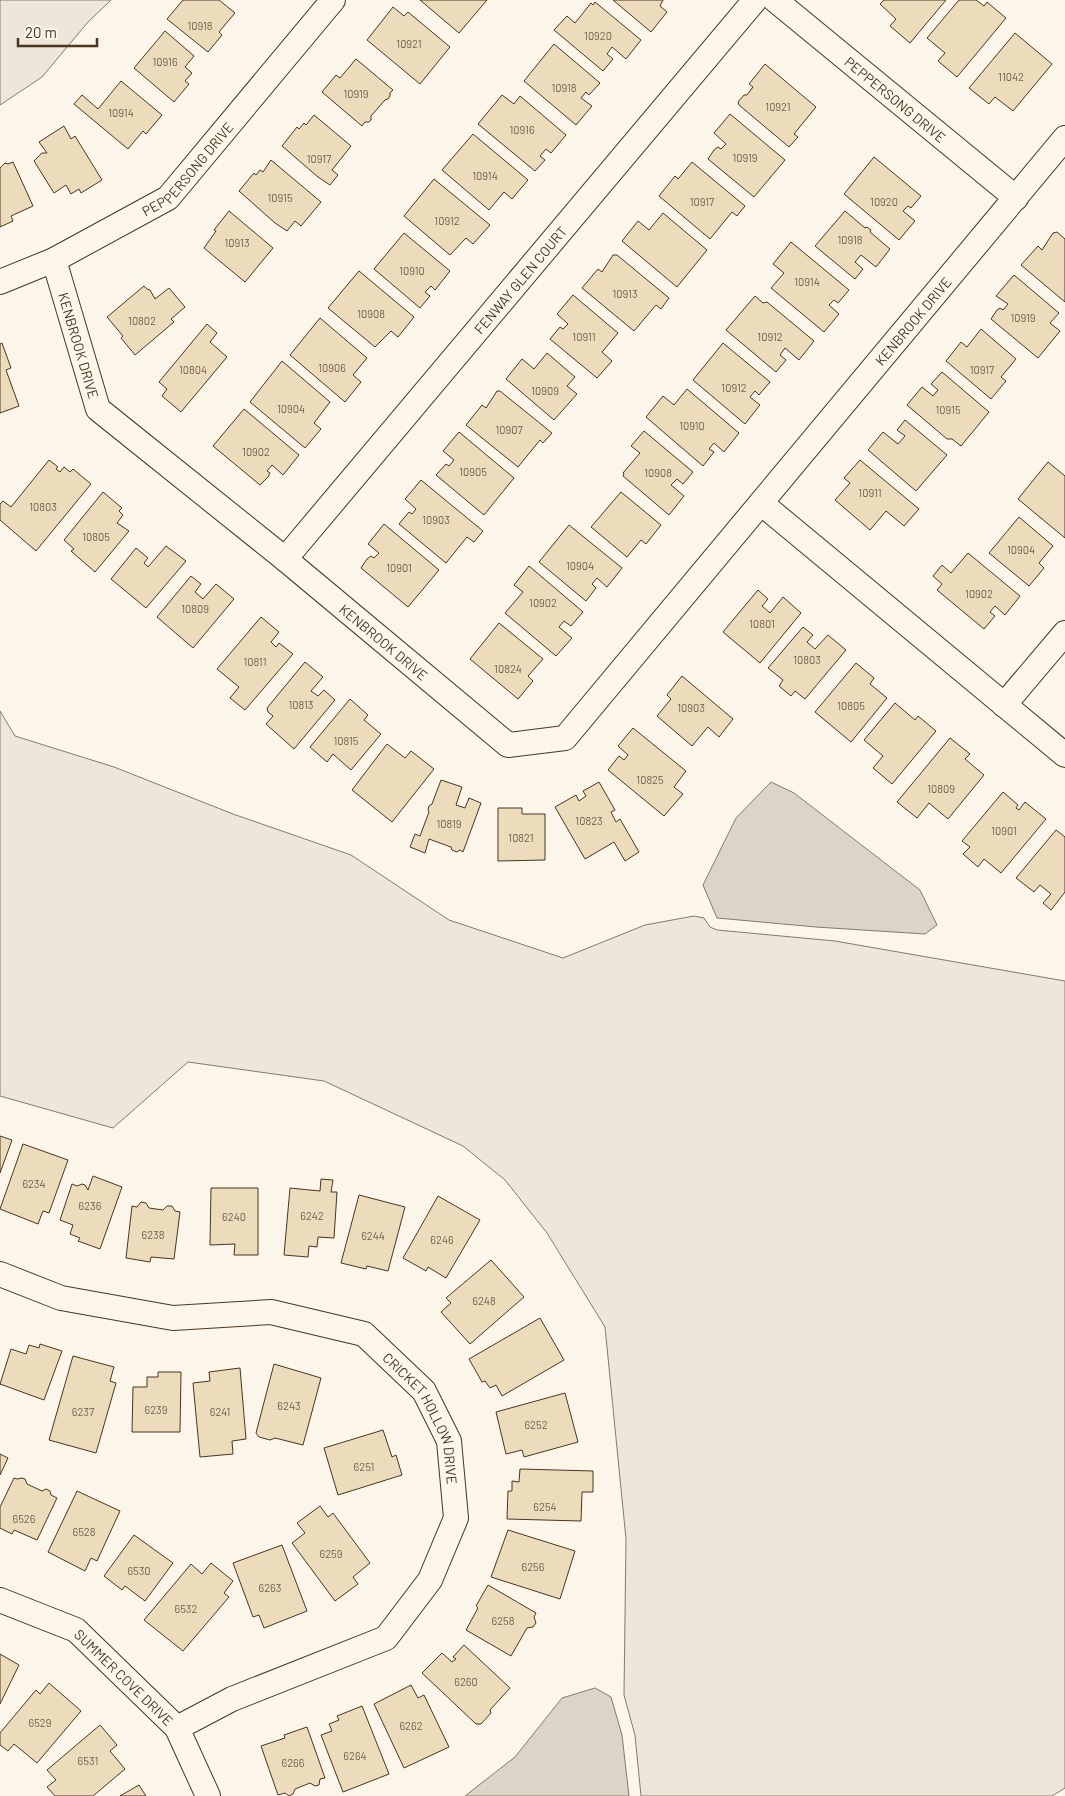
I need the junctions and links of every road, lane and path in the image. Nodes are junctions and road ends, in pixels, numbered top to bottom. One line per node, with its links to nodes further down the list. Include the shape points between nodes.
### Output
1 (333, 0): 6 (street, PEPPERSONG DRIVE, via 168,198)
2 (755, 0): 9 (street, FENWAY GLEN COURT)
3 (775, 0): 5 (street, PEPPERSONG DRIVE)
4 (1065, 138): 5 (street, KENBROOK DRIVE)
5 (1016, 198): 8 (street, KENBROOK DRIVE)
6 (54, 260): 7 (street, PEPPERSONG DRIVE); 9 (street, KENBROOK DRIVE, via 98,409)
7 (0, 282)
8 (761, 503): 9 (street, KENBROOK DRIVE, via 565,738 508,745); 11 (street)
9 (285, 559)
10 (1065, 632): 11 (street)
11 (1004, 706): 12 (street)
12 (1065, 755)
13 (0, 1274): 15 (street, CRICKET HOLLOW DRIVE, via 61,1298 174,1318 271,1312 364,1334 424,1391 449,1441 456,1518 430,1580 386,1638 232,1699)
14 (0, 1600): 15 (street, SUMMER COVE DRIVE, via 76,1630)
15 (177, 1728): 16 (street, SUMMER COVE DRIVE)
16 (208, 1796)

